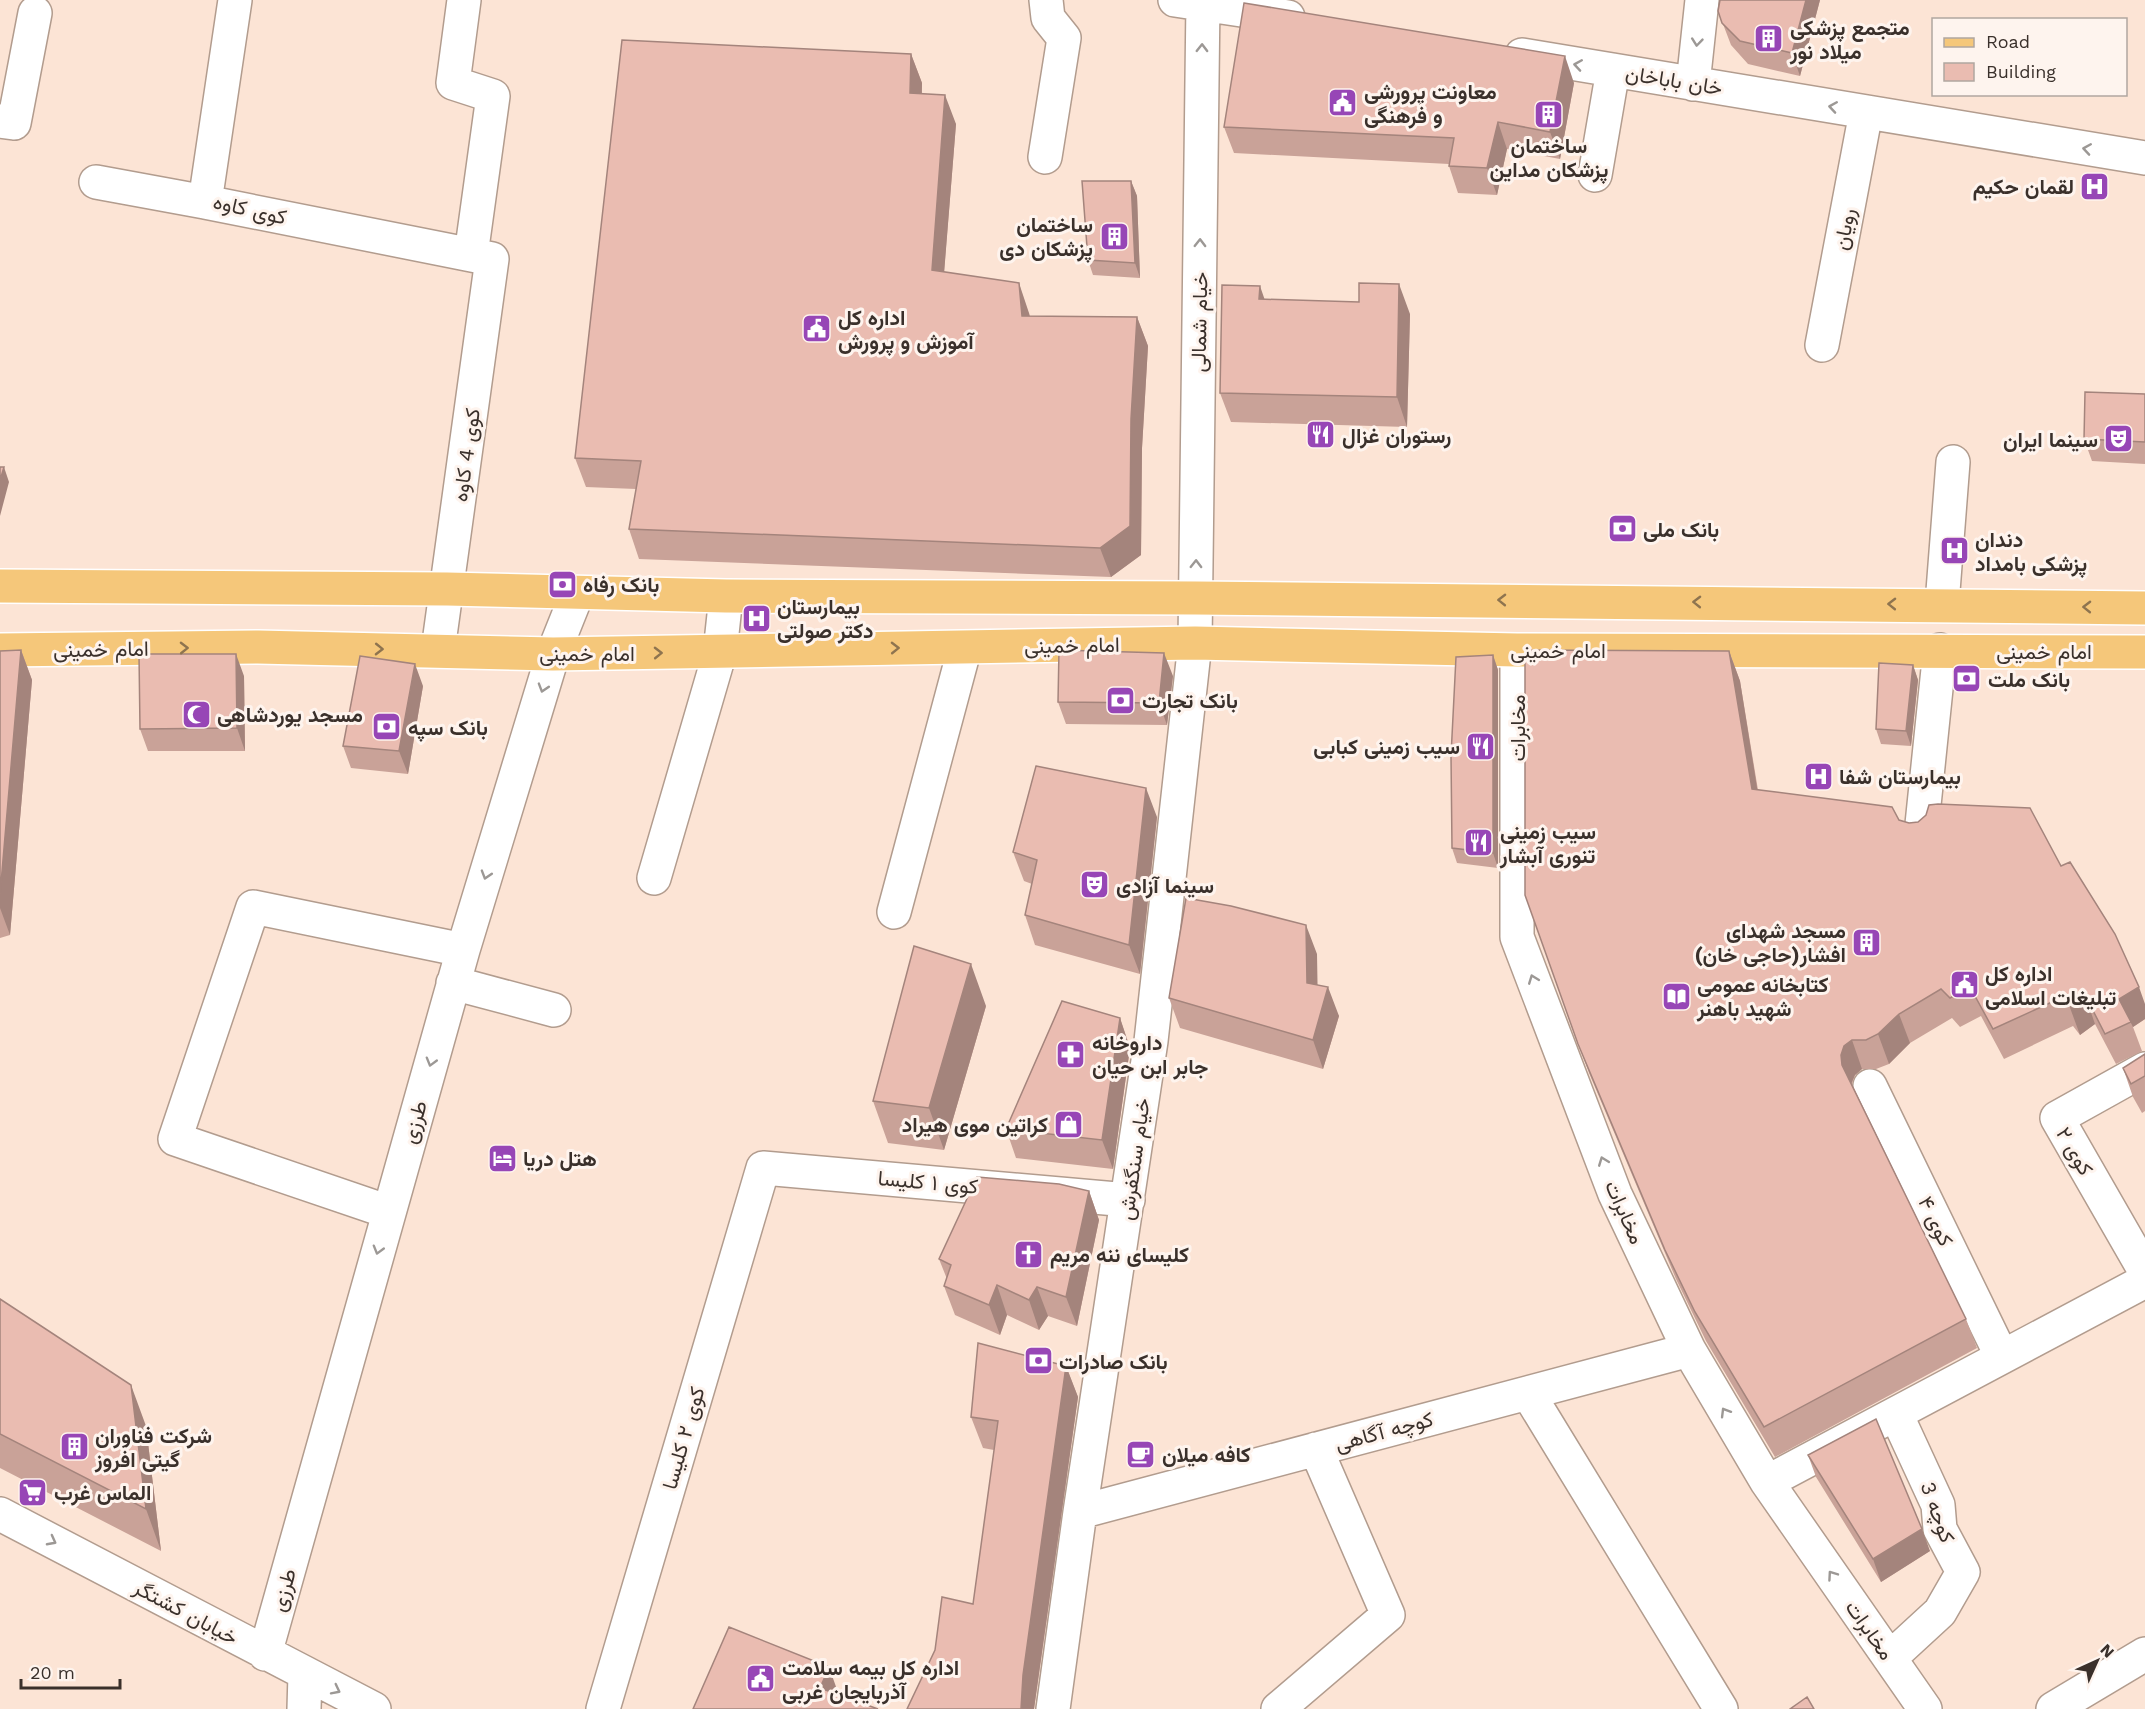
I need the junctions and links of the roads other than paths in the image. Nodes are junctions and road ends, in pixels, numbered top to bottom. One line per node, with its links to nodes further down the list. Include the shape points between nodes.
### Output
1 (235, 0): 17 (street, کوی کاوه)
2 (464, 0): 18 (street, کوی 4 کاوه, via 453,83 493,96)
3 (1046, 0): 13 (street, via 1048,18 1064,38)
4 (1702, 0): 10 (street, one-way to 10)
5 (1194, 1): 7 (street); 25 (street, خیام شمالی, one-way to 5)
6 (35, 13): 12 (street, via 14,123)
7 (1320, 22)
8 (1496, 51): 9 (street, خان باباخان, one-way to 8)
9 (1613, 70): 10 (street, خان باباخان); 15 (street)
10 (1693, 84): 11 (street, خان باباخان, one-way to 10)
11 (1866, 112): 14 (street, خان باباخان, one-way to 11); 19 (street, رویان)
12 (0, 121)
13 (1046, 157)
14 (2145, 158)
15 (1595, 175)
16 (96, 182): 17 (street)
17 (205, 202): 18 (street, کوی کاوه)
18 (482, 257): 22 (street, کوی 4 کاوه)
19 (1822, 345)
20 (1953, 462): 26 (street)
21 (0, 586): 22 (main road)
22 (447, 589): 23 (main road); 31 (street, کوی 4 کاوه)
23 (577, 594): 24 (main road); 36 (street, طرزی)
24 (726, 596): 25 (main road); 34 (street)
25 (1196, 598): 26 (main road, one-way to 25); 28 (street, خیام شمالی)
26 (1942, 604): 27 (main road, one-way to 26)
27 (2145, 608)
28 (1196, 644): 29 (main road, امام خمینی); 32 (main road, امام خمینی); 46 (street, خیام سنگفرش, via 1151,1041)
29 (965, 647): 34 (main road, امام خمینی, one-way to 29); 39 (street)
30 (0, 650): 31 (main road, امام خمینی, one-way to 31)
31 (438, 650): 36 (main road, امام خمینی)
32 (1517, 650): 33 (main road, امام خمینی); 50 (street, مخابرات, one-way to 32, via 1615,1194 1517,937)
33 (1940, 650): 35 (main road, امام خمینی); 37 (street)
34 (720, 652): 36 (main road, امام خمینی, one-way to 34); 38 (street)
35 (2145, 652)
36 (553, 654): 40 (street, طرزی, one-way to 40)
37 (1921, 834)
38 (654, 878)
39 (894, 912)
40 (463, 950): 41 (street, طرزی); 47 (street, via 253,907 175,1139)
41 (453, 982): 42 (street); 47 (street, طرزی, one-way to 47)
42 (554, 1010)
43 (2145, 1069): 48 (street, کوی ۲, via 2057,1118)
44 (1870, 1086): 51 (street, کوی ۴)
45 (763, 1168): 46 (street, کوی ۱ کلیسا); 65 (street, کوی ۲ کلیسا)
46 (1128, 1200): 56 (street, خیام سنگفرش)
47 (389, 1212): 58 (street, طرزی, one-way to 58)
48 (2145, 1271)
49 (2145, 1281): 51 (street)
50 (1689, 1350): 52 (street, کوچه آگاهی); 55 (street, مخابرات, one-way to 50)
51 (2002, 1357): 53 (street)
52 (1528, 1393): 54 (street, کوچه آگاهی); 62 (street)
53 (1896, 1414): 55 (street); 60 (street, کوچه 3, via 1938,1505 1940,1529 1963,1572 1940,1612)
54 (1316, 1449): 56 (street, کوچه آگاهی); 67 (street, via 1389,1615)
55 (1767, 1482): 60 (street, مخابرات, one-way to 55)
56 (1080, 1512): 66 (street, خیام سنگفرش)
57 (0, 1514): 58 (street, خیابان کشتگر, one-way to 58)
58 (265, 1654): 61 (street, خیابان کشتگر)
59 (2145, 1654): 69 (street)
60 (1890, 1658): 68 (street, مخابرات)
61 (305, 1674): 63 (street); 64 (street, خیابان کشتگر, one-way to 64)
62 (1713, 1706)
63 (304, 1709)
64 (374, 1709)
65 (603, 1709)
66 (1053, 1709)
67 (1278, 1709)
68 (1925, 1709)
69 (2054, 1709)

